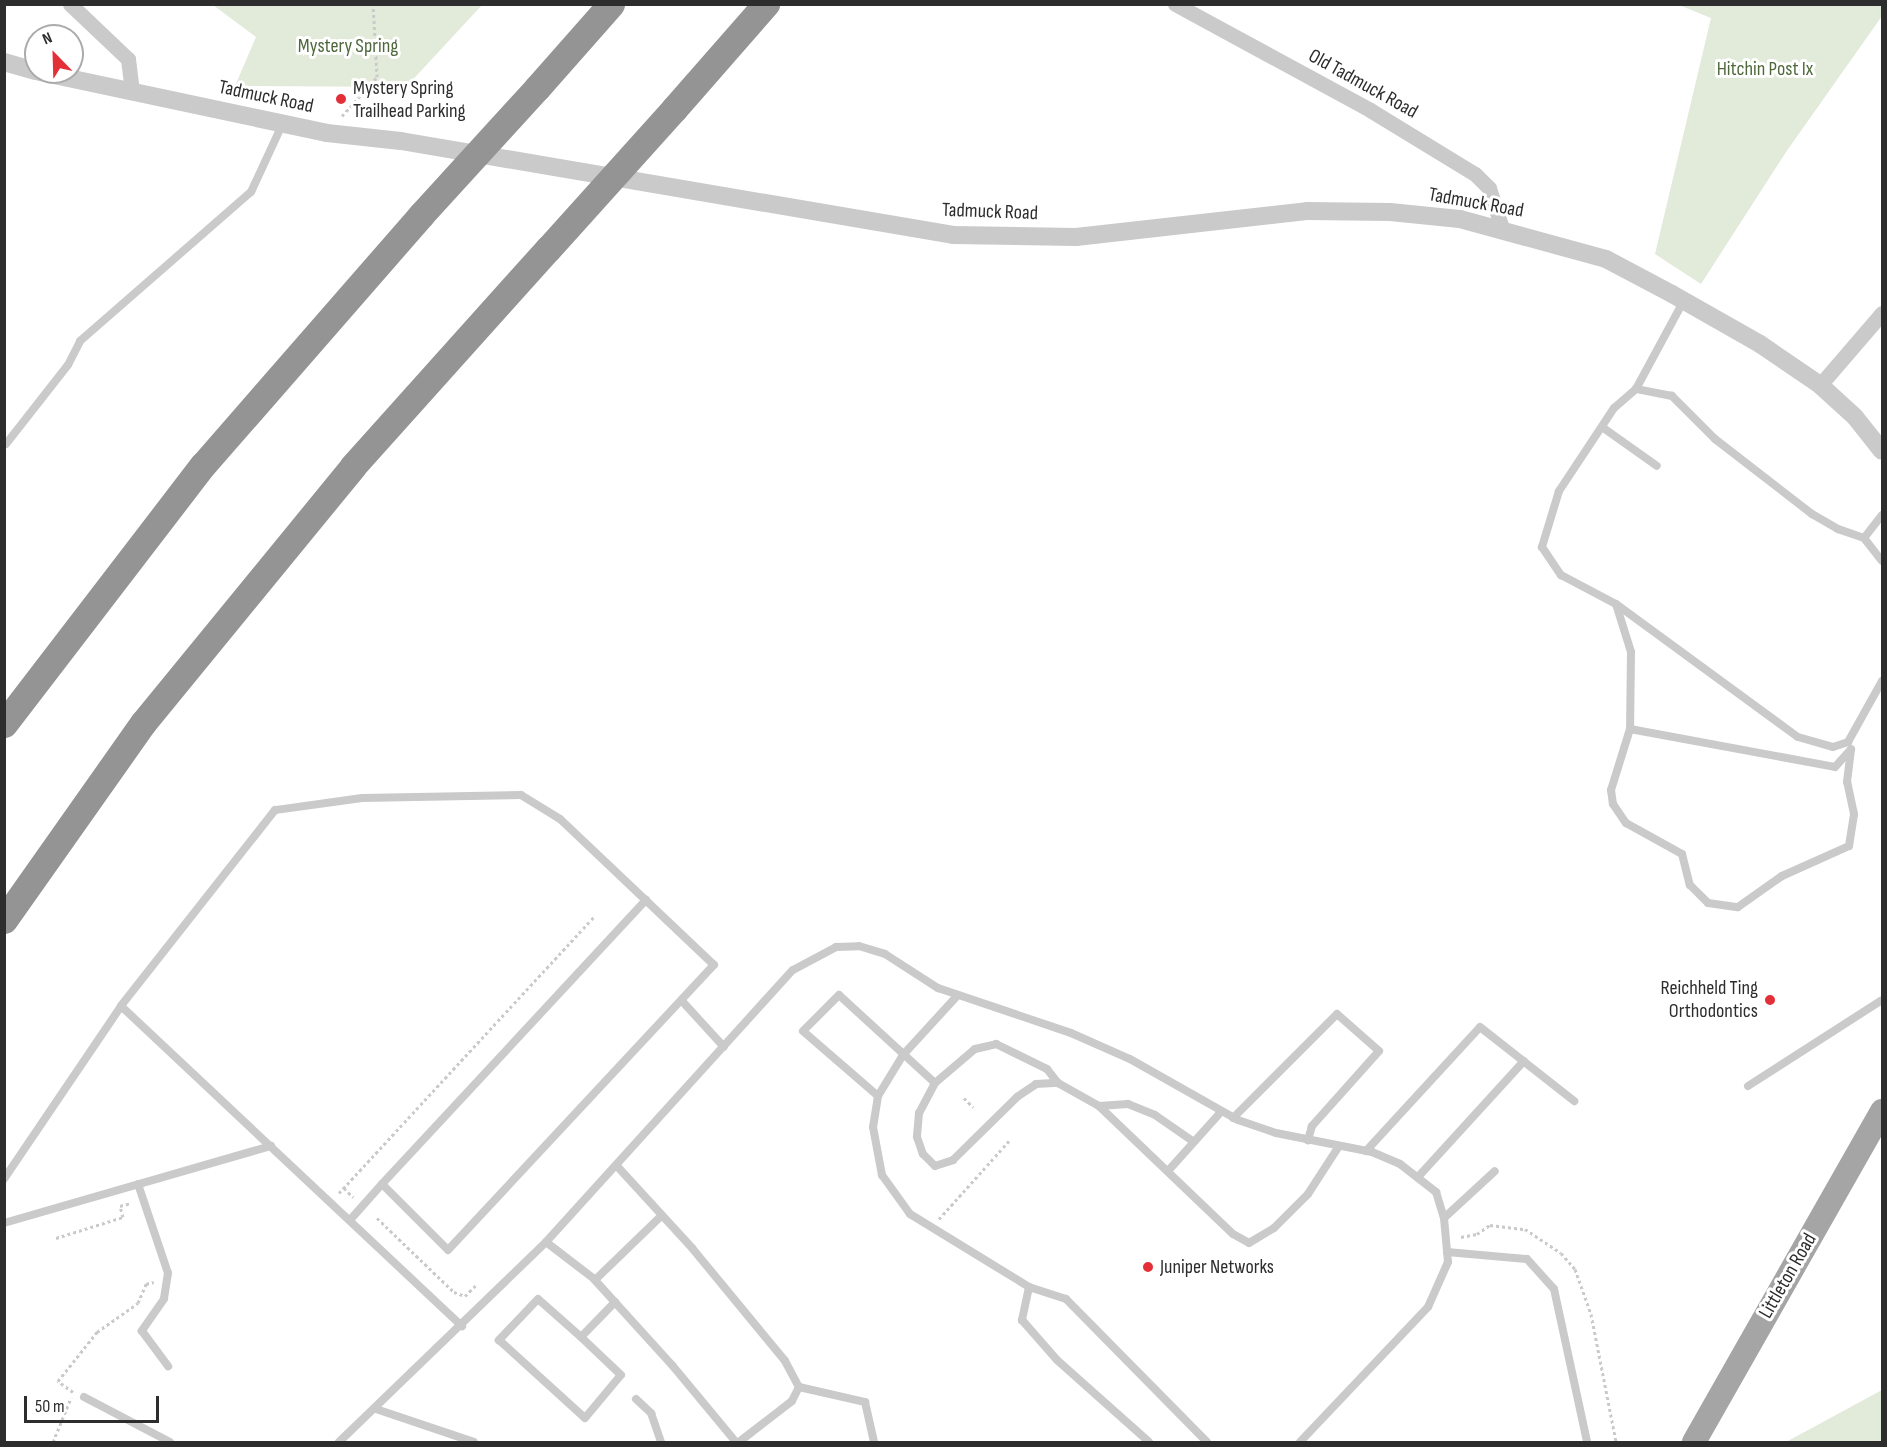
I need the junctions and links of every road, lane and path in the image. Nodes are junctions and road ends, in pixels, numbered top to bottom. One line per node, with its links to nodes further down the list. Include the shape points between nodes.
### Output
1 (70, 4): 9 (street, via 128,59)
2 (374, 4): 11 (path, via 377,77)
3 (611, 4): 26 (highway, bridge, via 203,465)
4 (766, 4): 31 (highway, bridge, via 353,466 143,723)
5 (1175, 4): 12 (street, Old Tadmuck Road, via 1370,110 1475,174 1489,188)
6 (4, 62): 7 (street)
7 (24, 68)
8 (84, 82): 9 (street, Tadmuck Road)
9 (132, 92): 10 (street, Tadmuck Road)
10 (283, 123): 11 (street, Tadmuck Road); 18 (lane, via 251,192 80,340 68,365)
11 (327, 133): 12 (street, Tadmuck Road, via 401,141 953,235 1076,237 1307,211 1390,212)
12 (1502, 228): 13 (street, Tadmuck Road, via 1606,259)
13 (1684, 300): 15 (street, Tadmuck Road); 16 (lane)
14 (1882, 313): 15 (street)
15 (1820, 385): 19 (street, Tadmuck Road, via 1855,417)
16 (1636, 389): 17 (lane, via 1614,408); 22 (lane, via 1672,396 1715,439 1812,513)
17 (1602, 427): 20 (lane); 24 (lane, via 1559,491 1542,547 1561,575)
18 (6, 444)
19 (1882, 451)
20 (1657, 466)
21 (1882, 515): 22 (lane)
22 (1864, 538): 23 (lane)
23 (1882, 561)
24 (1616, 604): 27 (lane, via 1631,652); 28 (lane, via 1798,736 1833,747)
25 (1882, 681): 28 (lane)
26 (4, 724)
27 (1630, 729): 28 (lane, via 1835,767); 28 (lane, via 1611,790 1613,804 1626,823 1682,854 1690,885 1708,903 1738,907 1782,876 1849,846 1854,814 1847,782)
28 (1849, 746)
29 (645, 900): 34 (lane, via 714,965); 35 (lane, via 560,819 521,795 362,798 275,810); 62 (lane)
30 (594, 917): 63 (path)
31 (4, 920)
32 (957, 996): 36 (lane, via 885,954 859,946 836,947 793,970); 37 (lane); 48 (lane, via 1071,1033 1130,1059)
33 (1882, 1000): 41 (lane)
34 (682, 1001): 36 (lane); 62 (lane, via 448,1250)
35 (121, 1006): 53 (lane); 60 (lane)
36 (724, 1047): 56 (lane)
37 (903, 1055): 39 (lane); 42 (lane); 42 (lane, via 839,995 804,1030)
38 (1524, 1061): 44 (lane); 55 (lane, via 1480,1027); 59 (lane)
39 (935, 1083): 40 (lane, via 975,1049 996,1044 1047,1069); 40 (lane, via 919,1113 917,1137 923,1154 935,1166 952,1160 1017,1097 1036,1084)
40 (1058, 1083): 45 (lane)
41 (1748, 1086)
42 (878, 1096): 72 (lane, via 873,1127 882,1175 910,1214)
43 (964, 1098): 46 (path)
44 (1574, 1101)
45 (1099, 1106): 52 (lane, via 1128,1104 1155,1114); 57 (lane)
46 (973, 1107)
47 (1882, 1111): 99 (main road, Littleton Road)
48 (1221, 1112): 49 (lane); 52 (lane)
49 (1233, 1118): 50 (lane); 50 (lane, via 1337,1014 1379,1051 1312,1126)
50 (1308, 1140): 54 (lane)
51 (1009, 1141): 72 (path)
52 (1194, 1142): 57 (lane)
53 (271, 1146): 61 (lane); 70 (lane)
54 (1339, 1146): 55 (lane); 57 (lane, via 1308,1194 1274,1228 1249,1243 1233,1234)
55 (1366, 1150): 59 (lane, via 1400,1164)
56 (616, 1165): 67 (lane); 74 (lane)
57 (1168, 1171)
58 (1495, 1171): 69 (lane)
59 (1418, 1178): 69 (lane, via 1436,1192)
60 (4, 1179)
61 (138, 1184): 71 (lane); 76 (lane)
62 (382, 1184): 70 (lane)
63 (344, 1188): 64 (path); 65 (path)
64 (339, 1193)
65 (356, 1199)
66 (131, 1203): 73 (path, via 120,1206 123,1217)
67 (662, 1215): 77 (lane); 84 (lane, via 785,1361)
68 (377, 1218): 78 (path, via 454,1292 465,1296)
69 (1444, 1218): 75 (lane)
70 (350, 1220): 81 (lane)
71 (4, 1223)
72 (932, 1228): 79 (lane)
73 (56, 1238)
74 (546, 1242): 77 (lane); 81 (lane)
75 (1447, 1251): 97 (lane, via 1448,1262 1428,1307); 98 (lane, via 1527,1259 1554,1290)
76 (168, 1278): 83 (lane, via 164,1299 141,1331); 88 (path, via 146,1284 138,1303 97,1332 58,1382 74,1392)
77 (595, 1280): 80 (lane)
78 (476, 1285)
79 (1029, 1287): 95 (lane, via 1022,1320 1057,1360); 96 (lane, via 1066,1299)
80 (615, 1302): 82 (lane); 93 (lane)
81 (462, 1326): 87 (lane)
82 (581, 1337): 82 (lane, via 621,1375 585,1418 499,1340 538,1299)
83 (168, 1366)
84 (799, 1387): 93 (lane, via 792,1401); 94 (lane, via 865,1402)
85 (84, 1397): 89 (lane)
86 (636, 1399): 92 (lane, via 651,1413)
87 (376, 1408): 90 (lane); 91 (lane)
88 (53, 1443)
89 (170, 1443)
90 (339, 1443)
91 (474, 1443)
92 (661, 1443)
93 (737, 1443)
94 (874, 1443)
95 (1149, 1443)
96 (1207, 1443)
97 (1300, 1443)
98 (1587, 1443)
99 (1694, 1443)

